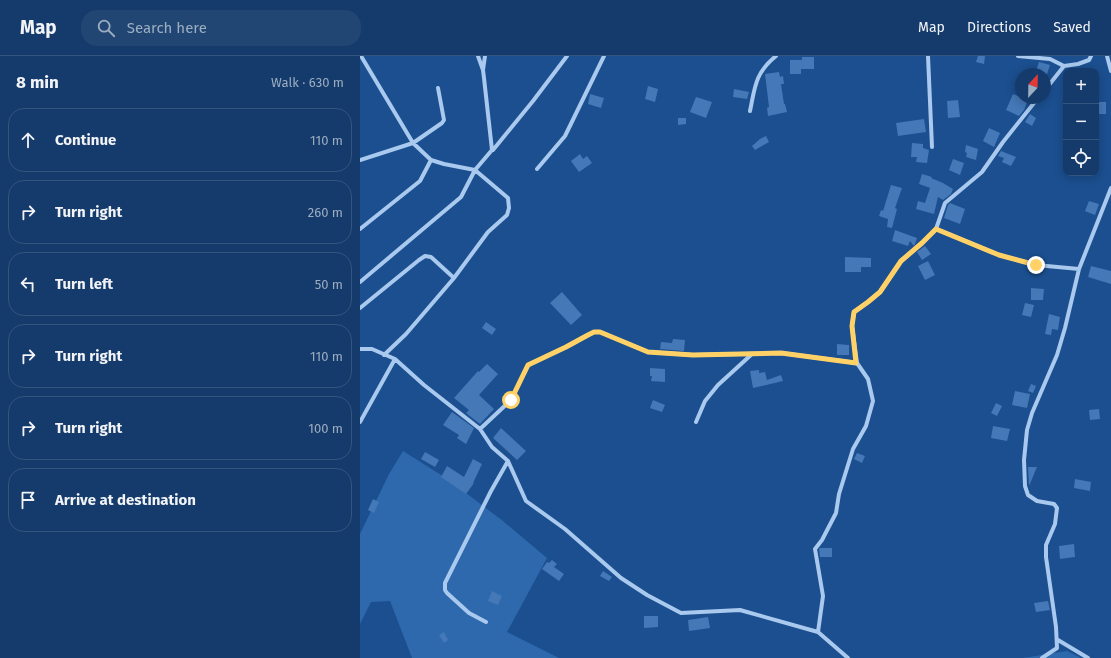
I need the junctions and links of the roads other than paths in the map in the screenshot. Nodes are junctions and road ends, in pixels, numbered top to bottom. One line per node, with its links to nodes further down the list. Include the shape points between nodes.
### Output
1 (361, 56): 18 (street)
2 (478, 56): 12 (street)
3 (485, 56): 12 (street)
4 (566, 56): 20 (street)
5 (604, 56): 23 (street, via 565,136)
6 (776, 56): 17 (street, via 756,80)
7 (928, 56): 19 (street)
8 (1018, 56): 11 (street, via 1050,59)
9 (1091, 56): 11 (street, via 1089,60)
10 (1107, 56): 13 (street)
11 (1064, 66): 14 (street)
12 (483, 70): 20 (street)
13 (1111, 71)
14 (1051, 82)
15 (438, 88): 18 (street, via 444,120)
16 (1033, 104): 27 (street, via 982,172 946,203)
17 (750, 111)
18 (413, 143): 21 (street); 22 (street)
19 (932, 147)
20 (492, 150): 24 (street)
21 (360, 160)
22 (431, 160): 24 (street); 26 (street, via 420,181)
23 (538, 169)
24 (475, 170): 29 (street, via 508,198 509,208 507,215 488,232); 30 (street, via 461,197)
25 (1111, 188): 28 (street)
26 (360, 229)
27 (936, 229): 28 (street, via 999,255 1036,265); 36 (street, via 901,261 880,292 854,312 852,326)
28 (1080, 269): 43 (street, via 1057,356 1027,430 1024,460 1028,495 1037,501 1054,504 1057,508 1046,545 1046,557)
29 (454, 278): 31 (street, via 431,258 425,256); 34 (street, via 406,334)
30 (360, 282)
31 (360, 308)
32 (360, 349): 34 (street, via 372,349)
33 (752, 353): 36 (street, via 781,353); 38 (street, via 705,401); 39 (street, via 693,355 648,352 600,332 594,332 528,365 511,400)
34 (384, 355): 35 (street)
35 (395, 360): 37 (street); 39 (street)
36 (856, 363): 42 (street, via 868,379 873,401 866,426 852,449 836,513 815,549 823,596)
37 (360, 422)
38 (696, 422)
39 (480, 429): 40 (street, via 492,447)
40 (508, 461): 41 (street, via 445,582 447,593 469,613); 42 (street, via 526,501 565,529 621,578 647,595 680,613 740,610)
41 (486, 622)
42 (818, 632): 44 (street)
43 (1058, 640): 45 (street, via 1057,648); 46 (street)
44 (848, 658)
45 (1042, 658)
46 (1088, 658)

